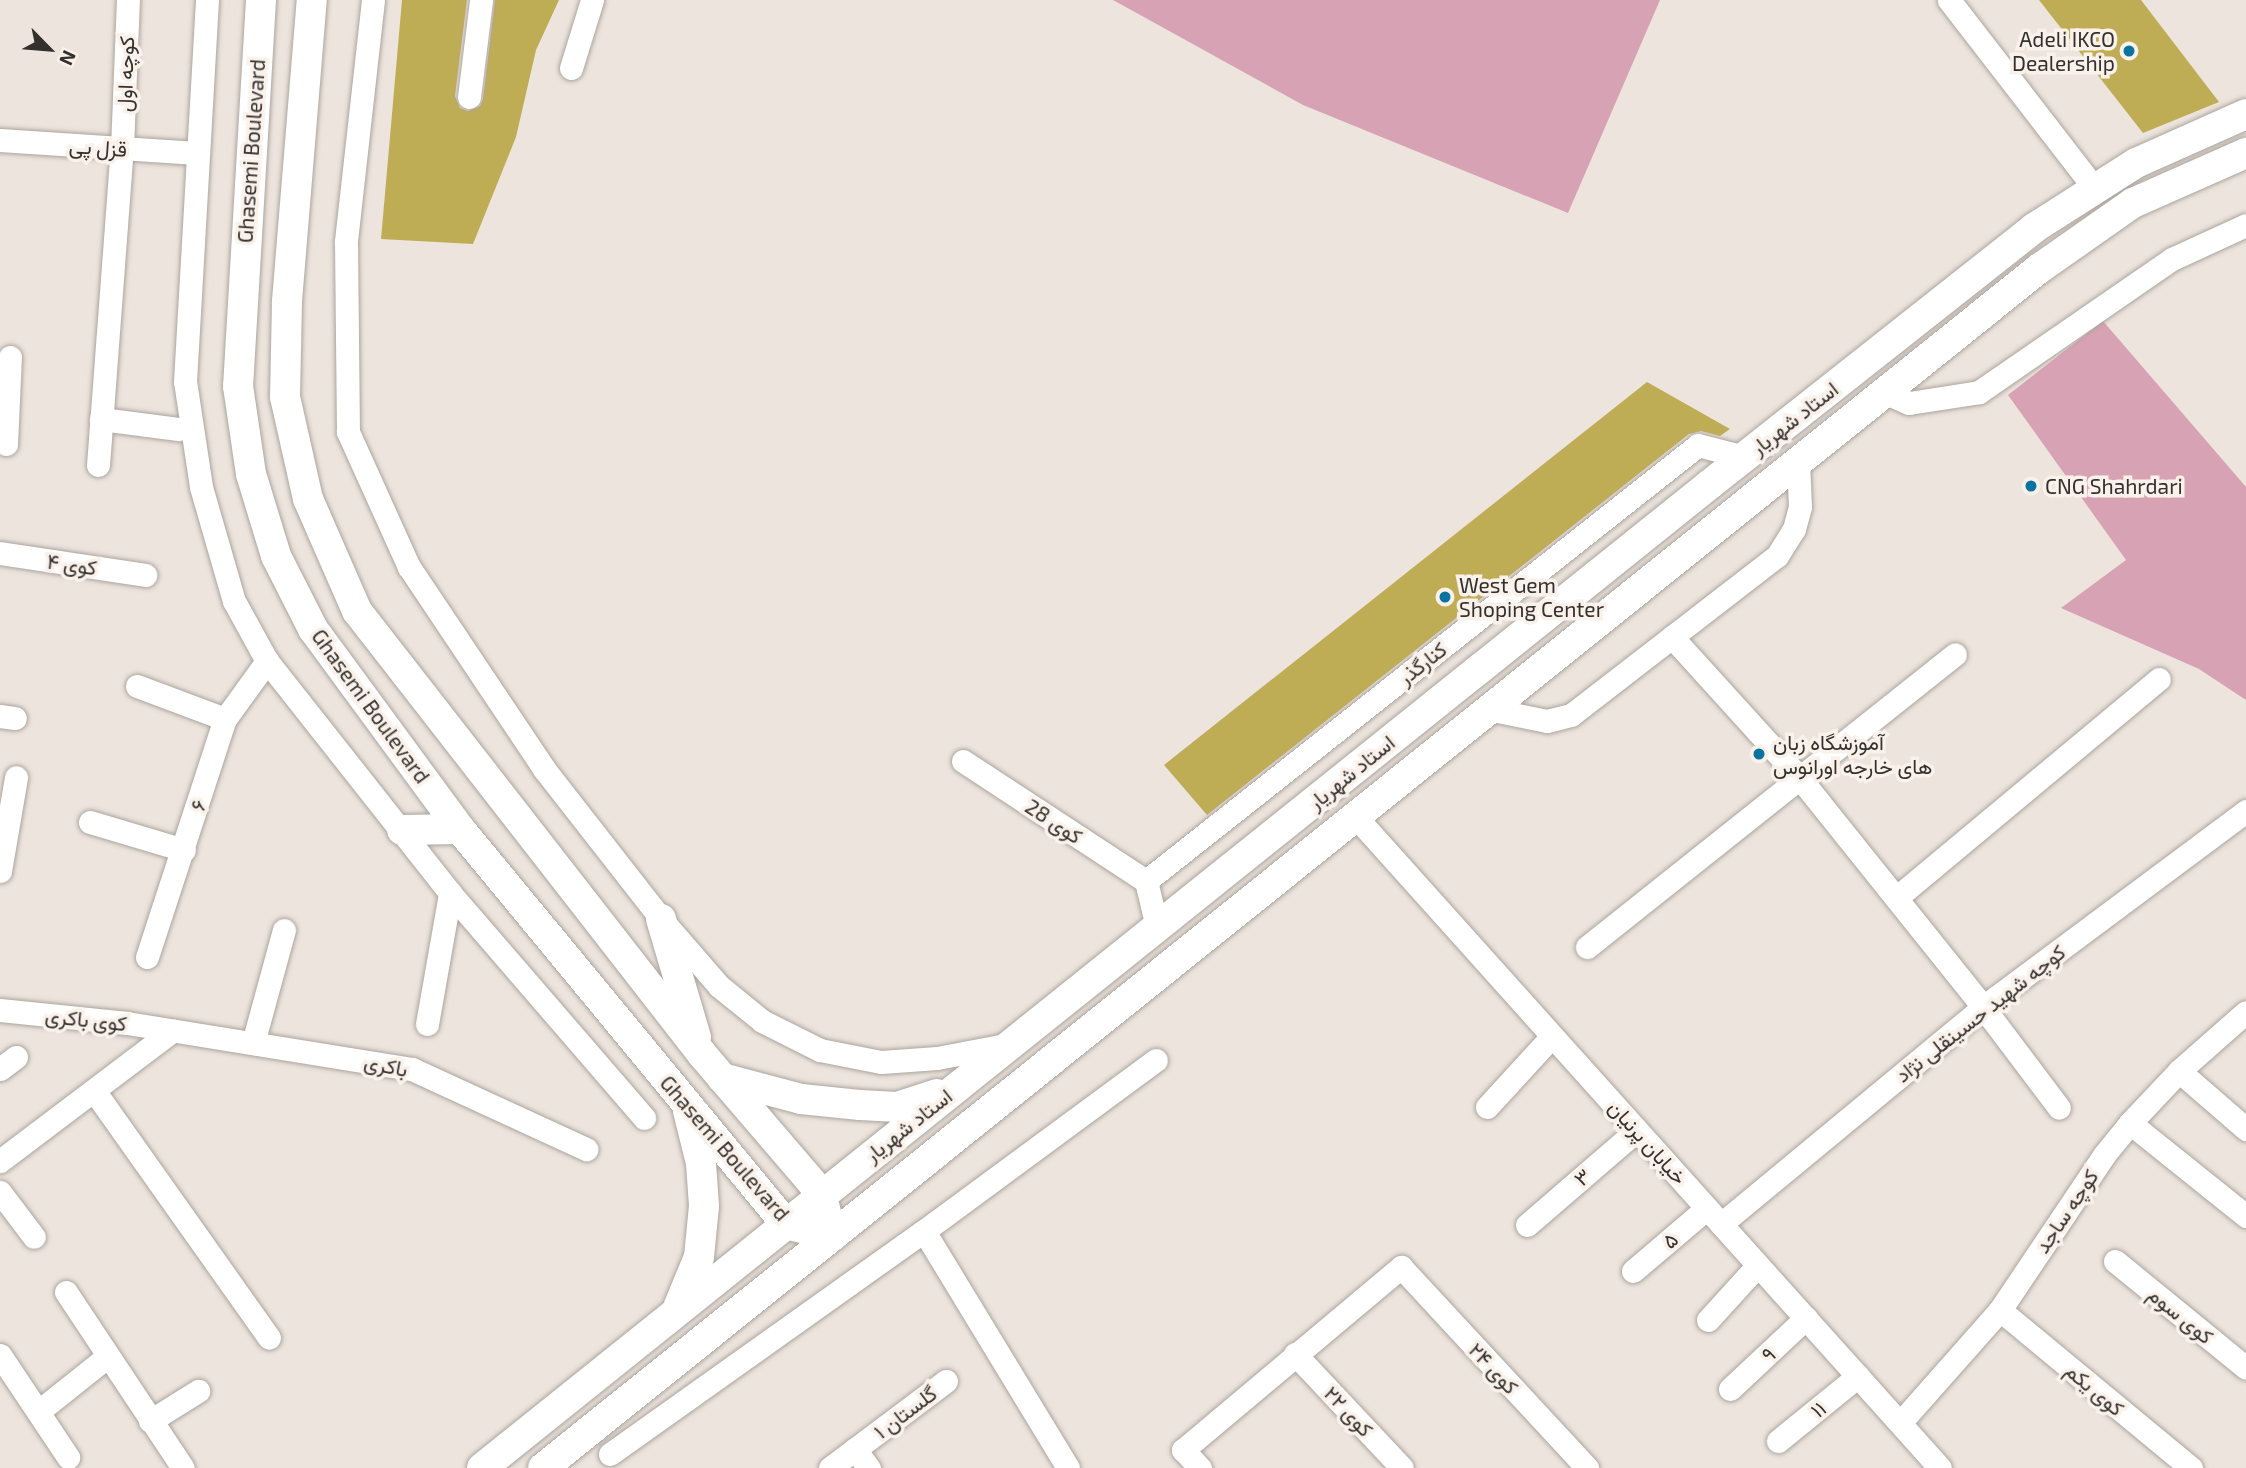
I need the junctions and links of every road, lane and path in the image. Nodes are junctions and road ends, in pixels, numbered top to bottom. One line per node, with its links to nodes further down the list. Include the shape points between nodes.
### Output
1 (128, 0): 13 (street, کوچه اول)
2 (207, 0): 14 (street)
3 (261, 0): 44 (main road, Ghasemi Boulevard, via 238,386 251,474 276,556 313,629)
4 (312, 0): 64 (main road, Ghasemi Boulevard, via 287,301 285,397 308,499 357,611)
5 (373, 0): 51 (street, via 346,242 348,432 409,567 544,769)
6 (481, 0): 10 (street)
7 (592, 0): 9 (street)
8 (1949, 0): 16 (street)
9 (571, 68)
10 (470, 97)
11 (2246, 114): 16 (main road, استاد شهریار, via 2136,163)
12 (0, 140): 13 (street, قزل پی)
13 (122, 148): 14 (street, قزل پی); 21 (street, کوچه اول)
14 (197, 153): 33 (street, via 185,381 201,487 230,588)
15 (2246, 153): 19 (main road, استاد شهریار, via 2133,203 2040,268)
16 (2095, 189): 24 (main road, استاد شهریار, via 2035,228)
17 (2246, 225): 19 (street, via 2172,259 1979,392 1909,402)
18 (9, 358): 20 (street)
19 (1884, 391): 25 (main road, استاد شهریار)
20 (4, 410): 23 (street)
21 (101, 419): 22 (street); 26 (street, کوچه اول)
22 (178, 429)
23 (6, 444)
24 (1744, 457): 27 (main road, استاد شهریار); 48 (street, کنارگذر, via 1698,445)
25 (1798, 461): 28 (main road, استاد شهریار); 31 (street, via 1800,507 1794,529 1777,556)
26 (98, 465)
27 (1709, 485): 28 (main road); 52 (main road, استاد شهریار)
28 (1732, 513): 36 (main road, استاد شهریار)
29 (0, 554): 30 (street, کوی ۴)
30 (145, 575)
31 (1672, 636): 36 (street, via 1571,715 1547,720); 40 (street)
32 (1955, 654): 40 (street)
33 (267, 661): 37 (street, ۶); 45 (street)
34 (2159, 679): 50 (street)
35 (136, 686): 37 (street)
36 (1488, 709): 42 (main road, استاد شهریار)
37 (225, 719): 46 (street, ۶)
38 (963, 761): 48 (street, کوی 28)
39 (16, 777): 47 (street)
40 (1799, 777): 50 (street); 54 (street)
41 (2246, 811): 56 (street, کوچه شهید حسینقلی نژاد)
42 (1355, 816): 61 (street, خیابان پرنیان); 86 (main road, استاد شهریار)
43 (90, 821): 46 (street)
44 (460, 829): 45 (main road); 70 (main road, Ghasemi Boulevard)
45 (402, 830): 49 (street)
46 (184, 850): 55 (street, ۶)
47 (0, 871)
48 (1146, 881): 52 (street)
49 (450, 893): 59 (street); 73 (street)
50 (1896, 898): 56 (street)
51 (661, 919): 63 (street, via 719,986 762,1021 820,1051 881,1062 937,1058); 64 (main road)
52 (1157, 927): 63 (main road, استاد شهریار)
53 (284, 930): 62 (street)
54 (1587, 947)
55 (147, 957)
56 (1983, 1007): 72 (street); 81 (street, کوچه شهید حسینقلی نژاد)
57 (0, 1010): 60 (street, کوی باکری)
58 (2246, 1012): 66 (street, کوچه ساجد)
59 (427, 1024)
60 (172, 1031): 62 (street, باکری); 69 (street)
61 (1552, 1036): 71 (street); 76 (street, خیابان پرنیان)
62 (253, 1043): 77 (street, باکری, via 412,1069)
63 (1011, 1044): 68 (main road, استاد شهریار)
64 (702, 1054): 67 (main road, Ghasemi Boulevard)
65 (1156, 1060): 85 (street)
66 (2179, 1071): 74 (street, کوچه ساجد); 75 (street)
67 (722, 1078): 68 (main road, via 801,1099 897,1107); 80 (main road, Ghasemi Boulevard)
68 (957, 1087): 80 (main road, استاد شهریار)
69 (95, 1091): 78 (street); 96 (street)
70 (686, 1104): 83 (main road, Ghasemi Boulevard); 93 (main road, via 701,1163 704,1206 699,1257)
71 (1487, 1107)
72 (2059, 1108)
73 (644, 1118)
74 (2130, 1123): 82 (street); 92 (street, کوچه ساجد)
75 (2246, 1129)
76 (1637, 1130): 81 (street, خیابان پرنیان); 84 (street, ۳)
77 (586, 1149)
78 (0, 1161)
79 (0, 1192): 87 (street)
80 (821, 1193): 83 (main road, استاد شهریار); 86 (main road, Ghasemi Boulevard)
81 (1714, 1216): 89 (street, خیابان پرنیان); 90 (street, ۵)
82 (2246, 1216)
83 (786, 1224): 86 (main road, Ghasemi Boulevard); 93 (main road, استاد شهریار)
84 (1527, 1225)
85 (924, 1231): 112 (street); 119 (street)
86 (832, 1236): 108 (main road, استاد شهریار)
87 (34, 1237)
88 (2115, 1261): 100 (street, کوی سوم)
89 (1758, 1265): 94 (street, خیابان پرنیان); 95 (street)
90 (1633, 1271)
91 (66, 1292): 99 (street)
92 (2000, 1310): 107 (street, کوچه ساجد); 123 (street, کوی یکم)
93 (675, 1315): 115 (main road, استاد شهریار)
94 (1806, 1318): 101 (street, خیابان پرنیان); 103 (street, ۹)
95 (1708, 1320)
96 (269, 1338)
97 (1296, 1354): 120 (street, via 1183,1450); 121 (street, کوی ۲۲); 122 (street, کوی ۲۴, via 1401,1267)
98 (0, 1355): 105 (street)
99 (107, 1357): 105 (street); 106 (street)
100 (2246, 1368)
101 (1858, 1376): 107 (street, خیابان پرنیان); 109 (street, ۱۱)
102 (946, 1381): 110 (street, ۱ گلستان)
103 (1730, 1389)
104 (198, 1391): 106 (street)
105 (39, 1411): 111 (street)
106 (150, 1421): 114 (street)
107 (1900, 1423): 113 (street, خیابان پرنیان)
108 (593, 1428): 112 (street); 116 (main road, استاد شهریار)
109 (1778, 1441)
110 (855, 1449): 117 (street, ۱ گلستان); 118 (street)
111 (68, 1457)
112 (614, 1461)
113 (1935, 1466)
114 (183, 1468)
115 (482, 1468)
116 (543, 1468)
117 (830, 1468)
118 (869, 1468)
119 (1068, 1468)
120 (1200, 1468)
121 (1402, 1468)
122 (1587, 1468)
123 (2191, 1468)

